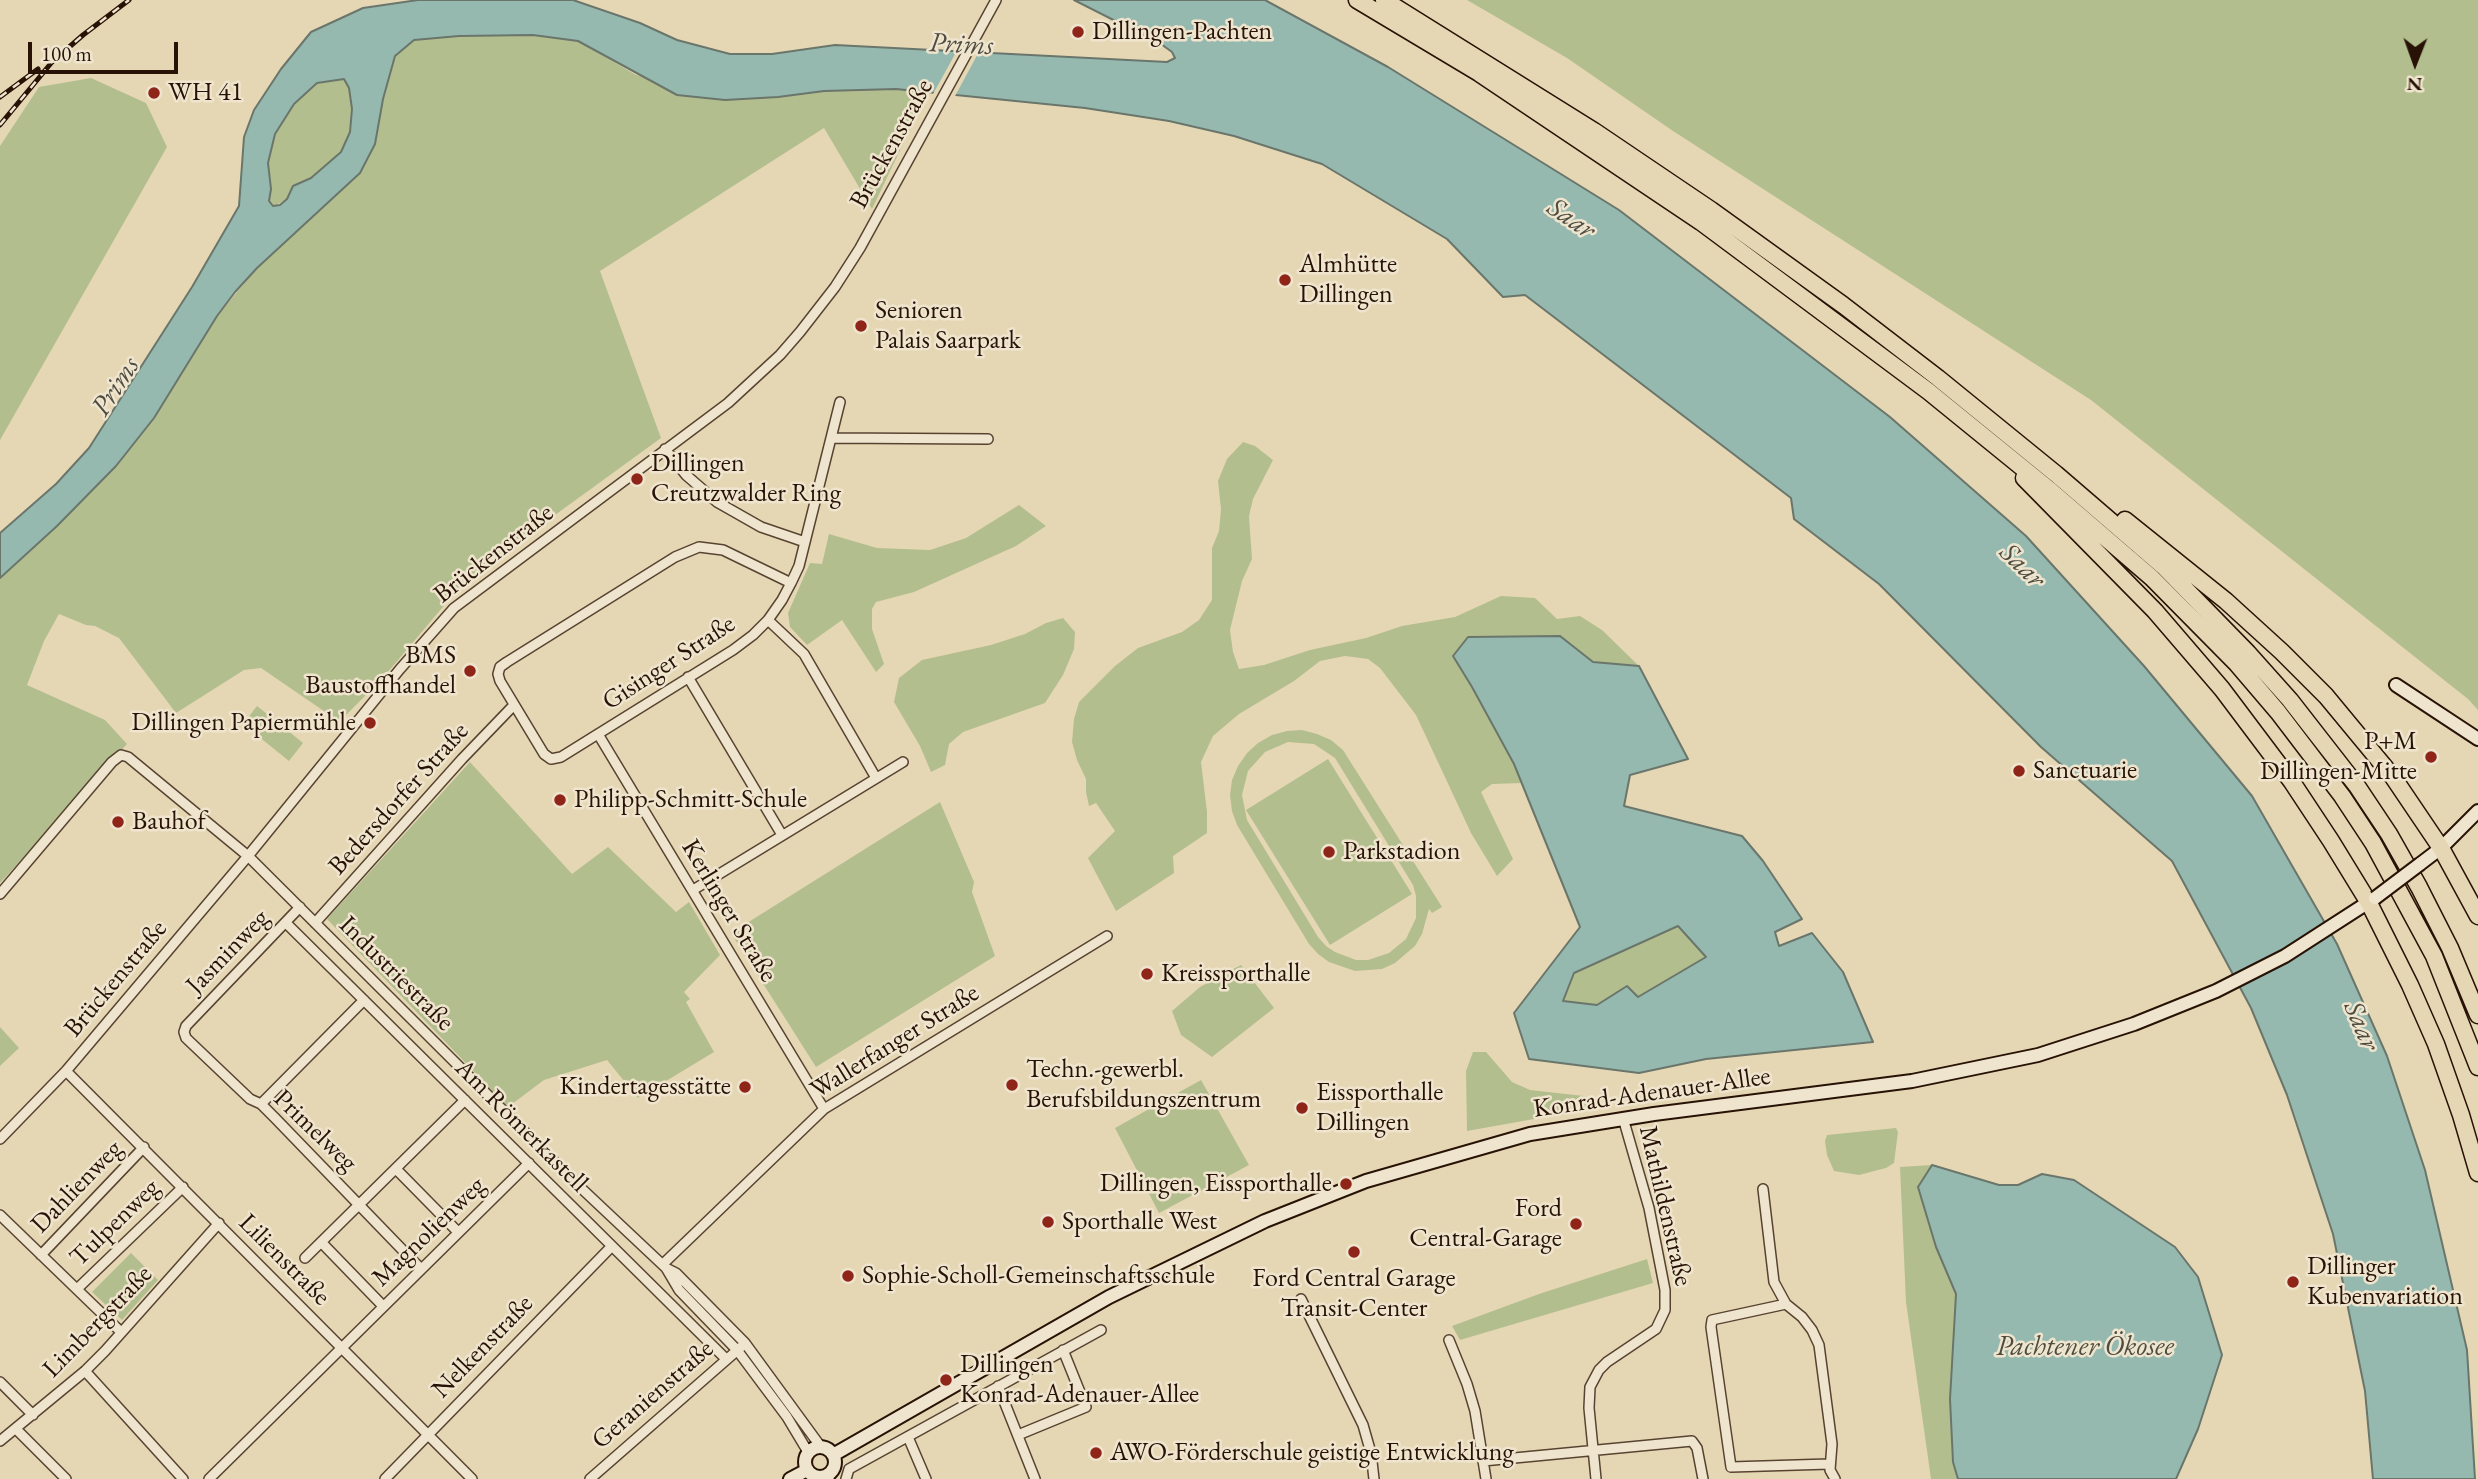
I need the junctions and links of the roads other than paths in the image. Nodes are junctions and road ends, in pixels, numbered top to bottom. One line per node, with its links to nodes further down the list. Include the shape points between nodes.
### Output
1 (996, 0): 8 (street, Brückenstraße, via 860,248 819,309 780,355 727,403)
2 (1357, 0): 7 (highway, via 1479,73 1701,222)
3 (1384, 0): 9 (highway, via 1711,209 1864,321)
4 (841, 402): 5 (street, Gisinger Straße)
5 (832, 438): 6 (street); 10 (street, Gisinger Straße)
6 (988, 439)
7 (1992, 442): 26 (highway, via 2155,611 2222,689 2292,782); 35 (highway, via 2161,587 2237,664 2316,759 2403,896 2434,956)
8 (665, 449): 10 (street, via 717,502 761,527); 23 (street, Brückenstraße, via 454,608)
9 (2056, 474): 22 (highway, via 2155,543 2282,652 2361,735); 33 (highway, via 2198,601 2329,749 2419,887 2451,948)
10 (805, 542): 11 (street, Gisinger Straße)
11 (791, 583): 12 (street, Gisinger Straße); 15 (street, via 723,550 690,550 500,667 500,681)
12 (768, 620): 13 (street, Gisinger Straße, via 733,650); 19 (street, via 804,654)
13 (688, 677): 16 (street, Gisinger Straße); 21 (street)
14 (2396, 685): 17 (street)
15 (514, 705): 16 (street, Gisinger Straße, via 551,759); 30 (street, Bedersdorfer Straße)
16 (598, 734): 24 (street, Kerlinger Straße)
17 (2478, 740)
18 (903, 762): 19 (street)
19 (876, 778): 21 (street)
20 (2478, 811): 22 (street, Konrad-Adenauer-Allee)
21 (782, 835): 24 (street)
22 (2441, 848): 26 (street, Konrad-Adenauer-Allee, bridge); 28 (highway)
23 (248, 856): 25 (street, Industriestraße, via 124,755 112,762); 27 (street, Industriestraße); 36 (street, Brückenstraße)
24 (693, 890): 39 (street, Kerlinger Straße)
25 (0, 894)
26 (2369, 903): 40 (street, Konrad-Adenauer-Allee, via 2284,956 2216,991 2101,1036 2003,1064 1912,1081); 45 (highway, via 2436,1044)
27 (300, 907): 29 (street, Jasminweg); 30 (street, Industriestraße)
28 (2478, 916)
29 (286, 923): 32 (street, Am Römerkastell); 34 (street, Jasminweg)
30 (315, 923): 56 (street, Industriestraße)
31 (1107, 936): 39 (street, Wallerfanger Straße)
32 (364, 1000): 37 (street, Am Römerkastell); 38 (street)
33 (2478, 1015)
34 (186, 1026): 38 (street, Primelweg, via 186,1038 250,1099)
35 (2478, 1067)
36 (66, 1071): 41 (street, Brückenstraße); 42 (street, Lilienstraße)
37 (466, 1100): 43 (street, Am Römerkastell); 44 (street)
38 (261, 1104): 48 (street, Primelweg)
39 (824, 1109): 56 (street, Wallerfanger Straße)
40 (1623, 1118): 80 (street, Mathildenstraße, via 1661,1266 1665,1310 1656,1329 1607,1362 1594,1378 1589,1397); 82 (street, Konrad-Adenauer-Allee, via 1473,1149 1382,1175 1293,1209 1110,1297)
41 (0, 1139)
42 (144, 1147): 46 (street, Lilienstraße); 54 (street, Dahlienweg)
43 (529, 1163): 51 (street, Magnolienweg); 53 (street, Am Römerkastell)
44 (396, 1169): 48 (street); 51 (street)
45 (2478, 1173)
46 (183, 1187): 50 (street, Lilienstraße); 58 (street, Tulpenweg)
47 (1763, 1189): 60 (street, via 1774,1282)
48 (359, 1205): 52 (street); 57 (street, Primelweg)
49 (0, 1215): 54 (street)
50 (219, 1223): 63 (street, Limbergstraße); 66 (street, Lilienstraße)
51 (458, 1232): 57 (street, Magnolienweg)
52 (321, 1242): 55 (street); 61 (street)
53 (612, 1246): 69 (street, Am Römerkastell); 76 (street, Nelkenstraße)
54 (41, 1255): 58 (street)
55 (305, 1258)
56 (665, 1266): 65 (street, Industriestraße); 67 (street, Industriestraße, via 679,1290)
57 (420, 1268): 61 (street, Magnolienweg)
58 (77, 1289): 63 (street)
59 (1301, 1299): 97 (street, via 1363,1425)
60 (1786, 1304): 84 (street, via 1802,1317 1819,1345 1832,1444); 84 (street, via 1713,1320 1731,1467)
61 (383, 1306): 66 (street, Magnolienweg)
62 (1101, 1330): 68 (street)
63 (121, 1332): 70 (street, Limbergstraße)
64 (1449, 1340): 83 (street, via 1475,1411)
65 (745, 1343): 67 (street, Geranienstraße); 79 (street, Industriestraße)
66 (342, 1348): 76 (street, Lilienstraße); 89 (street, Magnolienweg)
67 (737, 1350): 69 (street, Geranienstraße); 81 (street, Industriestraße)
68 (1063, 1350): 72 (street); 75 (street, via 1086,1407)
69 (726, 1359): 92 (street, Geranienstraße)
70 (85, 1371): 73 (street, Limbergstraße); 88 (street)
71 (0, 1381): 73 (street)
72 (998, 1386): 75 (street); 77 (street)
73 (33, 1415): 74 (street, Limbergstraße)
74 (16, 1429): 78 (street, Limbergstraße); 87 (street)
75 (1018, 1435): 96 (street)
76 (427, 1436): 90 (street, Nelkenstraße); 91 (street, Lilienstraße)
77 (908, 1437): 94 (street, via 849,1469); 95 (street)
78 (0, 1441)
79 (821, 1447): 81 (street); 82 (street)
80 (1592, 1449): 83 (street); 99 (street, Mathildenstraße); 100 (street, via 1692,1441)
81 (808, 1452): 85 (street)
82 (833, 1455): 86 (street, via 834,1468)
83 (1483, 1461): 98 (street)
84 (1829, 1464): 101 (street)
85 (807, 1469): 86 (street, via 814,1476); 93 (street)
86 (828, 1477)
87 (66, 1479)
88 (183, 1479)
89 (209, 1479)
90 (385, 1479)
91 (472, 1479)
92 (590, 1479)
93 (790, 1479)
94 (846, 1479)
95 (926, 1479)
96 (1035, 1479)
97 (1374, 1479)
98 (1486, 1479)
99 (1596, 1479)
100 (1703, 1479)
101 (1835, 1479)

